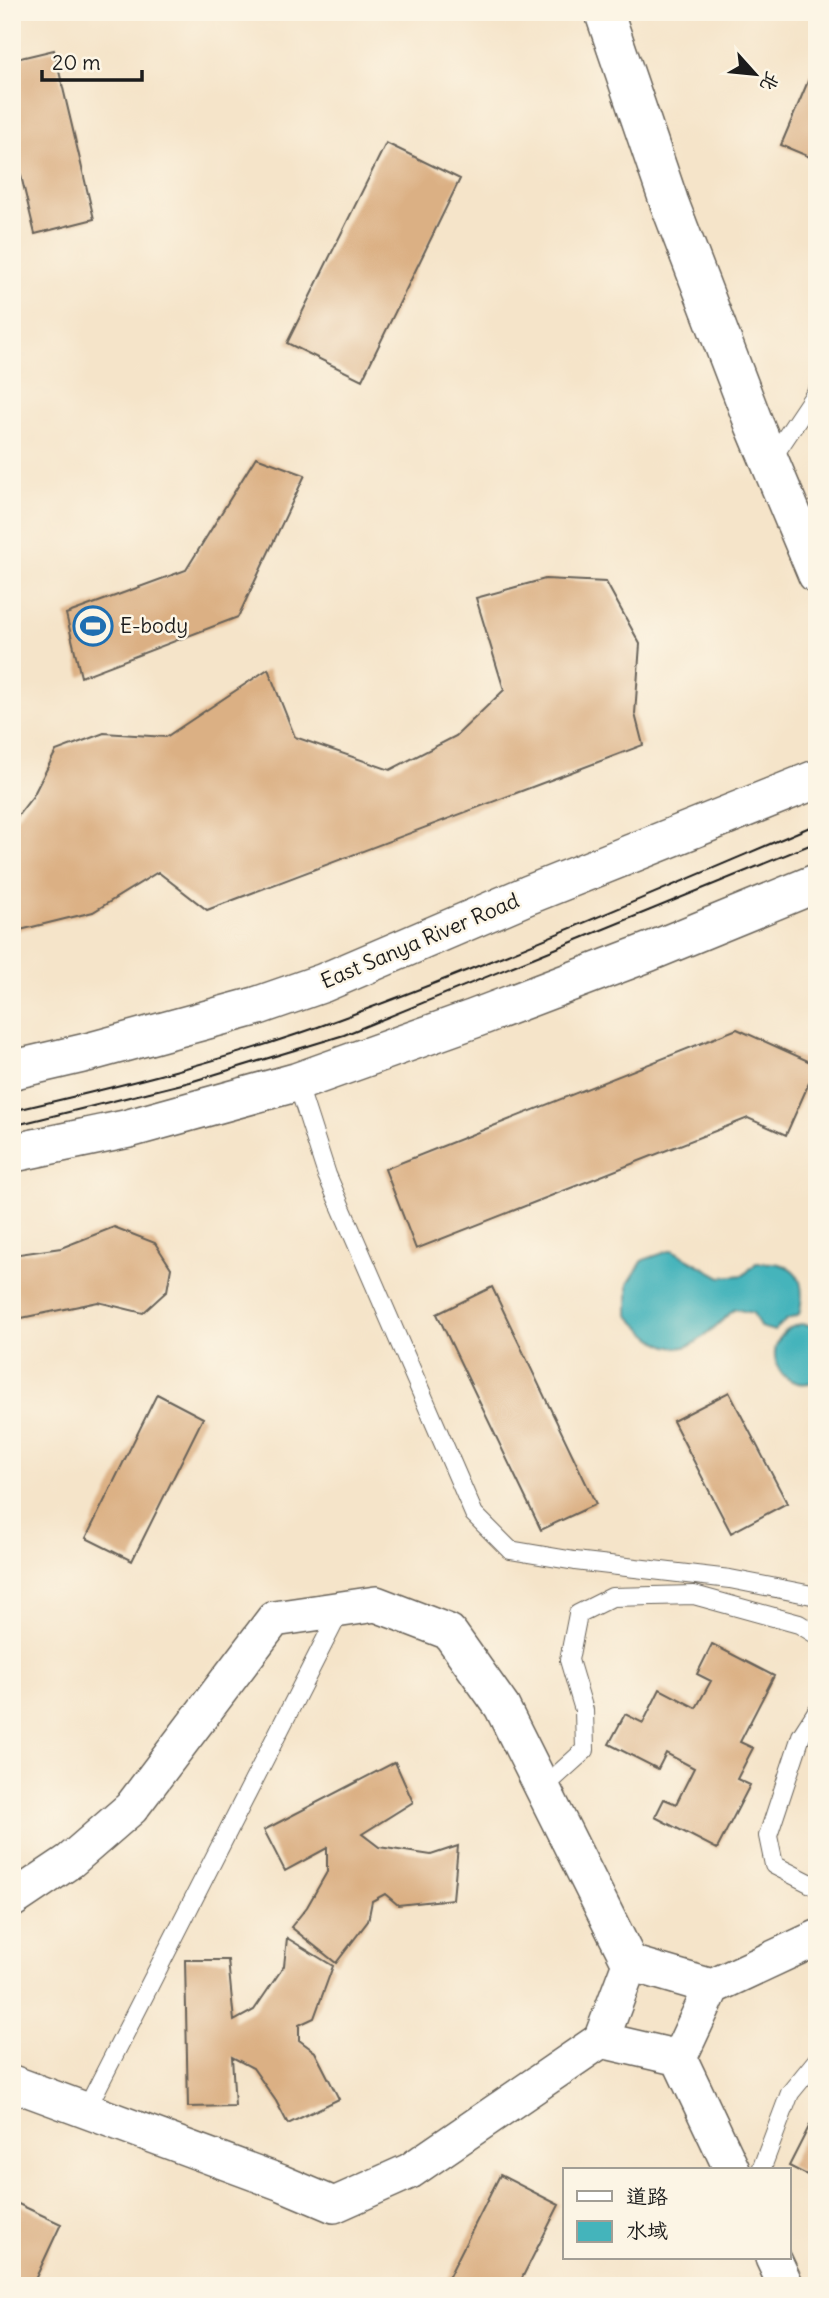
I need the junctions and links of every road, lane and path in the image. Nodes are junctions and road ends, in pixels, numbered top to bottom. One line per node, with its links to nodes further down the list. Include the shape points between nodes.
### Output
1 (604, 12): 3 (main road, via 669,201)
2 (817, 391): 3 (lane)
3 (770, 461): 4 (main road)
4 (817, 574)
5 (817, 779): 7 (main road, East Sanya River Road, via 323,983 257,1006)
6 (817, 883): 8 (main road, via 624,962)
7 (12, 1070)
8 (297, 1082): 9 (main road, via 127,1129); 10 (lane, via 327,1175 474,1514 510,1550 730,1579)
9 (12, 1153)
10 (817, 1596)
11 (341, 1609): 14 (street, via 376,1604 449,1632 502,1707); 16 (street, via 274,1619 131,1808 70,1861); 24 (lane)
12 (817, 1635): 14 (lane, via 799,1624 694,1595 612,1597 578,1614 569,1660 584,1710 585,1750)
13 (817, 1711): 15 (lane, via 801,1736 768,1836 774,1865)
14 (543, 1788): 18 (street)
15 (817, 1887)
16 (12, 1900)
17 (817, 1938): 19 (street)
18 (631, 1964): 19 (street); 20 (street)
19 (712, 1987): 21 (street)
20 (601, 2040): 21 (street); 24 (street, via 410,2171 334,2205)
21 (679, 2058): 25 (street)
22 (817, 2060): 26 (lane, via 790,2094)
23 (12, 2083): 24 (street)
24 (86, 2110)
25 (731, 2168)
26 (762, 2168)
27 (774, 2260): 28 (street)
28 (786, 2286)

